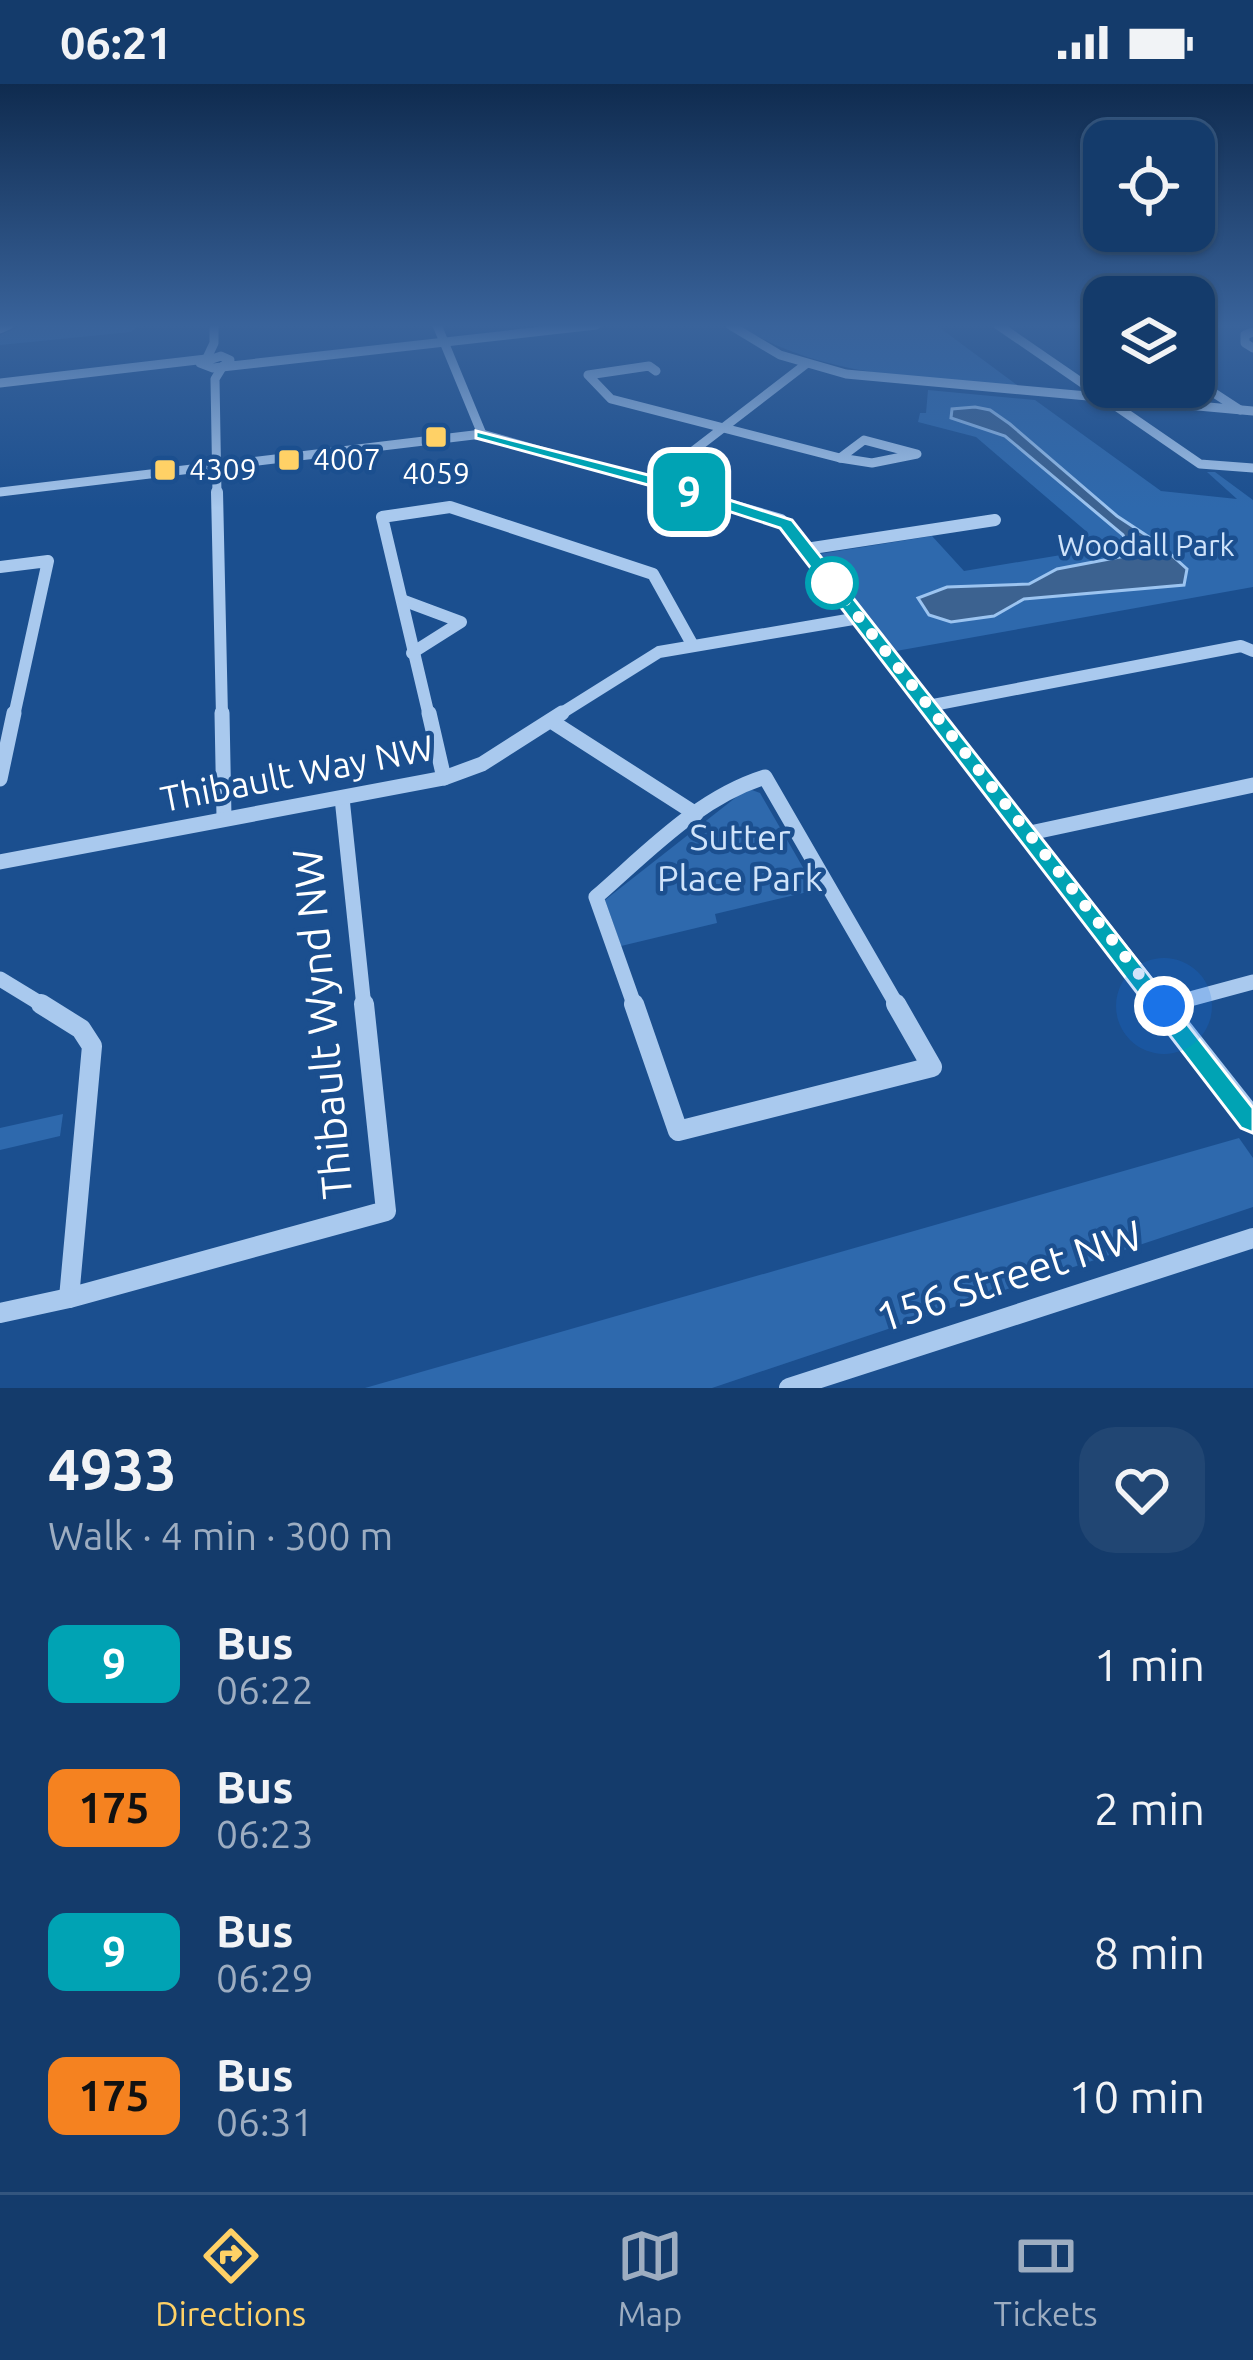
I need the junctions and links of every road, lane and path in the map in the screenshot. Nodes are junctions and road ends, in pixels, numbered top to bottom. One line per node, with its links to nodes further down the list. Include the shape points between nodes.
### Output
1 (215, 386): 15 (street)
2 (462, 386): 13 (street)
3 (598, 386): 12 (street, via 611,399)
4 (777, 386): 12 (street)
5 (942, 386): 7 (street)
6 (1215, 394): 10 (street)
7 (1083, 399)
8 (1117, 408): 16 (street, via 1200,464)
9 (1210, 408): 10 (street)
10 (1240, 410): 11 (street)
11 (1253, 411)
12 (722, 428): 14 (street); 17 (street)
13 (482, 434): 15 (street); 17 (street)
14 (840, 458): 14 (street, via 872,463 917,454 864,440)
15 (215, 467): 18 (street); 35 (street)
16 (1253, 469)
17 (654, 481): 20 (street, via 781,520)
18 (0, 492)
19 (995, 520): 20 (street)
20 (806, 549): 23 (street)
21 (0, 566): 29 (street, via 48,561)
22 (402, 600): 24 (street, via 382,517 450,507 653,574); 26 (street); 26 (street, via 460,622)
23 (859, 619): 24 (street, Thibault Way NW); 27 (street)
24 (692, 644): 28 (street, Thibault Way NW, via 659,652)
25 (1253, 650): 27 (street, via 1240,646)
26 (412, 653): 30 (street)
27 (928, 706): 36 (street)
28 (551, 721): 30 (street, Thibault Way NW); 34 (street)
29 (7, 726): 31 (street)
30 (444, 778): 33 (street, Thibault Way NW)
31 (0, 779)
32 (1253, 785): 36 (street)
33 (342, 798): 35 (street, Thibault Way NW); 43 (street, Thibault Wynd NW, via 386,1210)
34 (696, 814): 34 (street, via 765,777 932,1067 678,1131 596,897)
35 (224, 817): 37 (street, Thibault Way NW)
36 (1030, 833): 40 (street)
37 (0, 862)
38 (0, 979): 43 (street, via 81,1029 92,1046)
39 (1253, 982): 40 (street)
40 (1164, 1006): 41 (street)
41 (1253, 1118)
42 (1253, 1238): 45 (street, 156 Street NW)
43 (69, 1298): 44 (street, Thibault Wynd NW)
44 (0, 1313)
45 (789, 1388)

